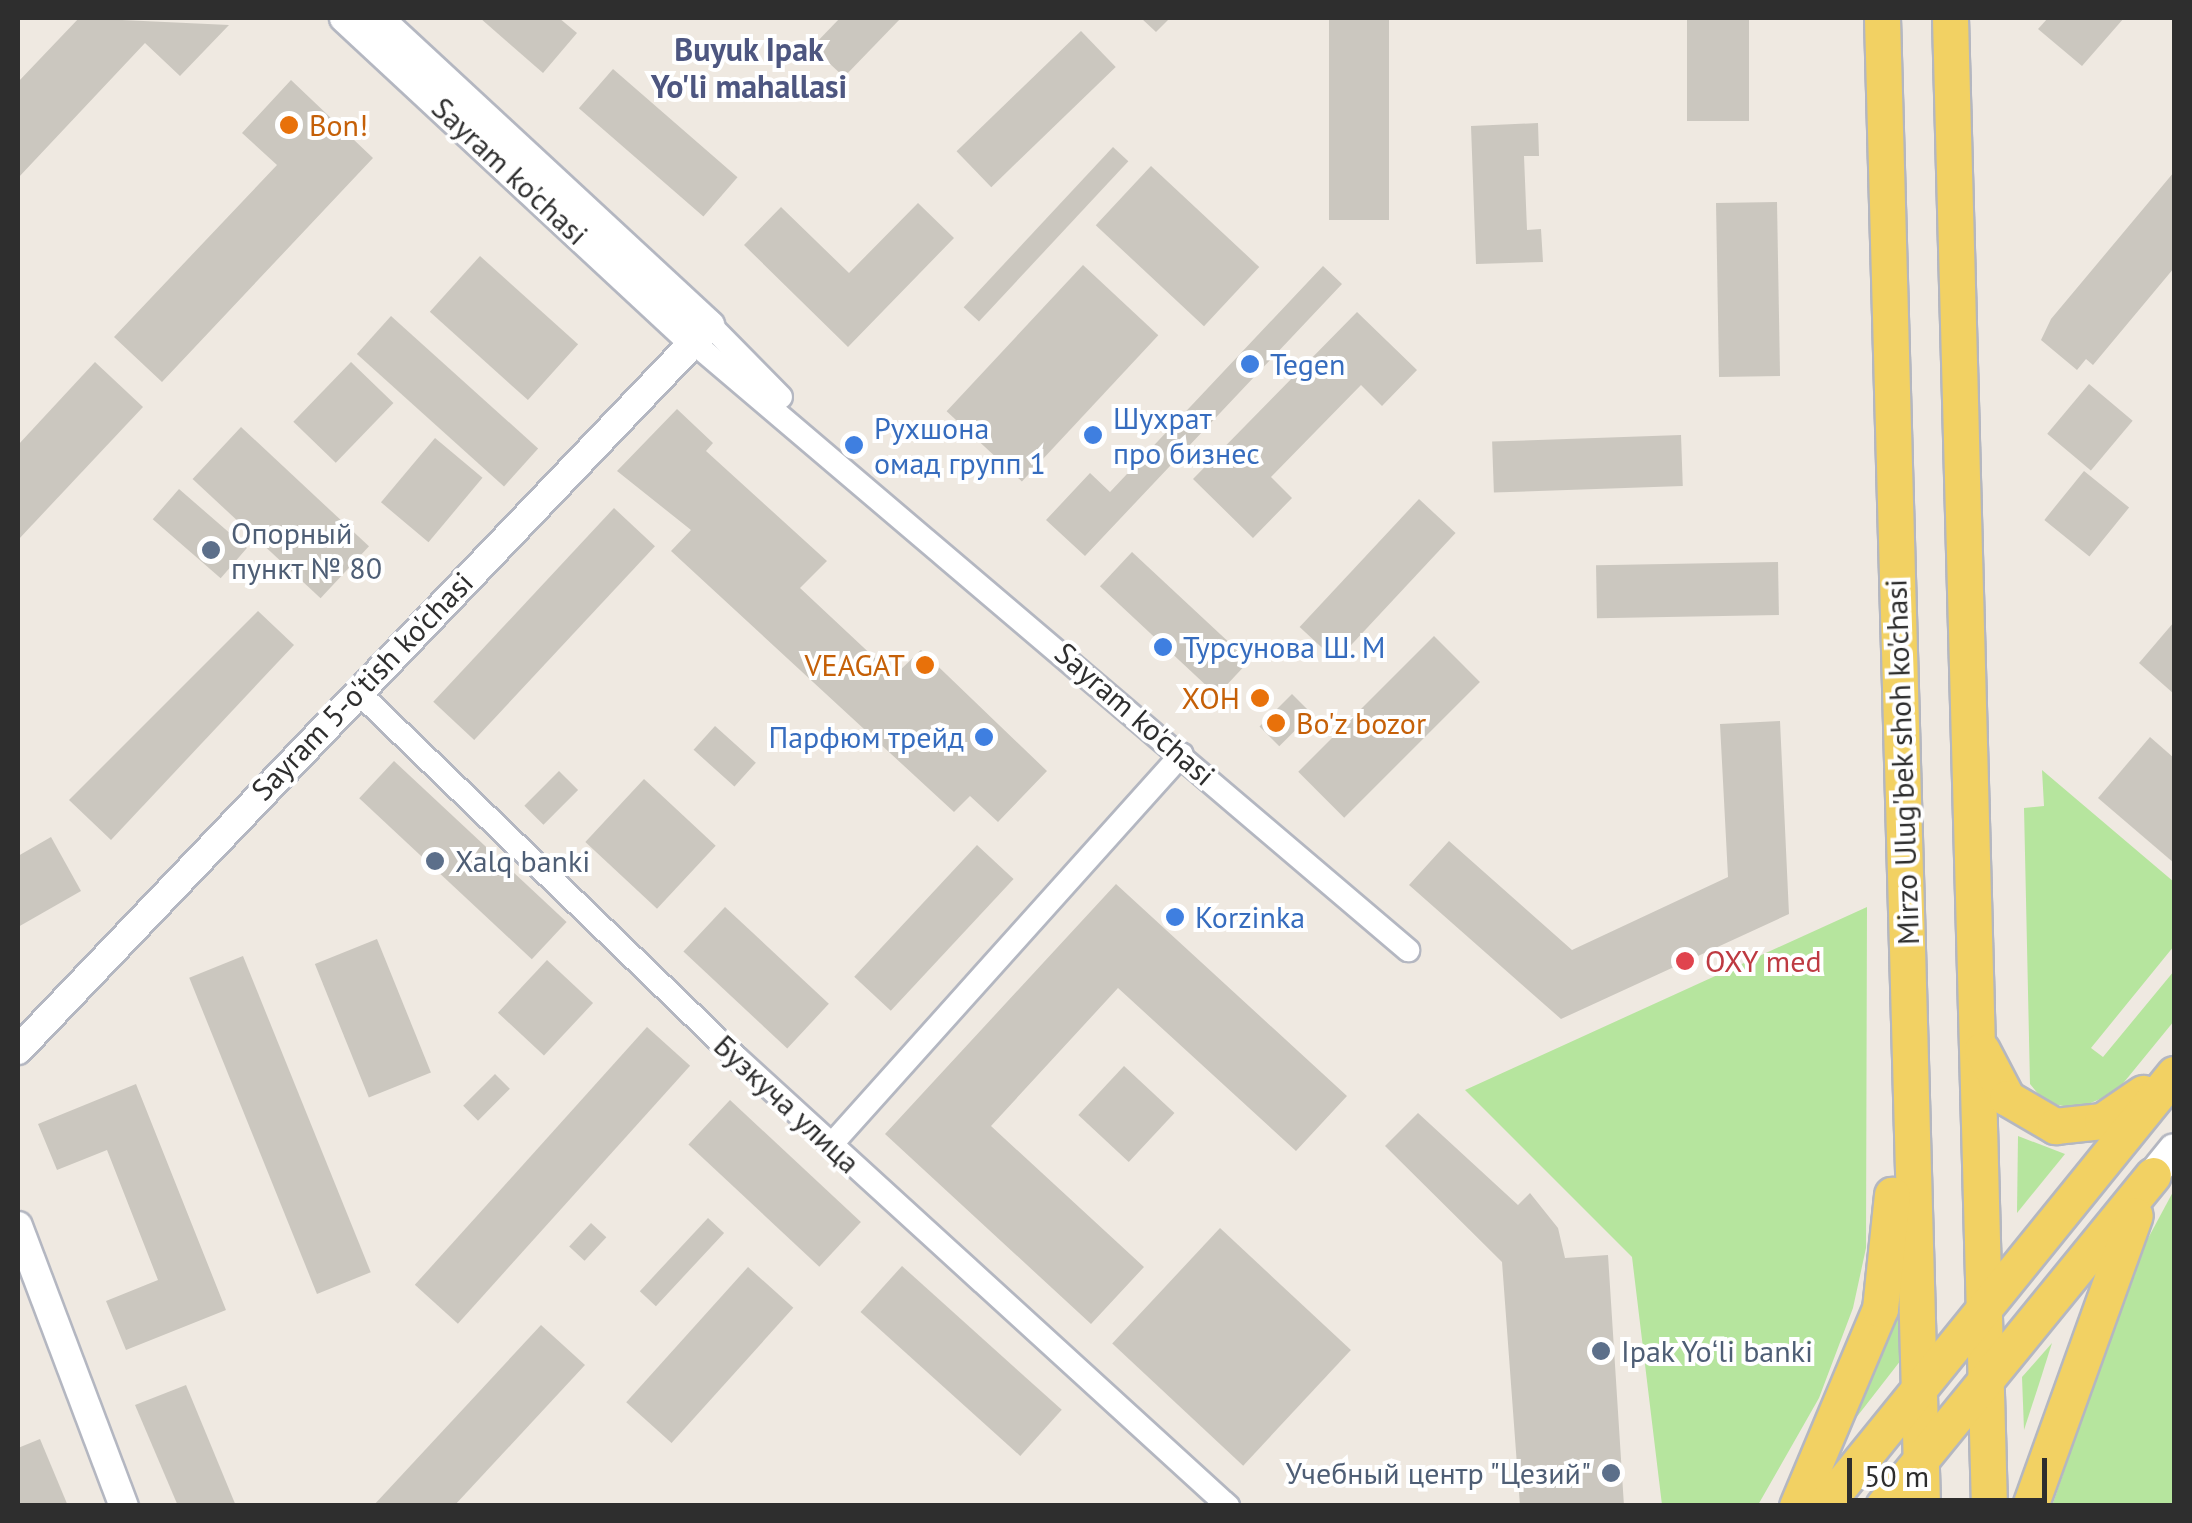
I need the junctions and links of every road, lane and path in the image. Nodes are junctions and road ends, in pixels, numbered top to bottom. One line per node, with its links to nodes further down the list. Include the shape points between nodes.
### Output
1 (344, 18): 5 (street, Sayram ko'chasi)
2 (379, 18): 5 (street, Sayram ko'chasi)
3 (1882, 18): 7 (main road, Mirzo Ulug'bek shoh ko'chasi)
4 (1950, 18): 10 (main road)
5 (701, 333): 6 (street, Sayram 5-o'tish ko'chasi); 8 (street, Sayram ko'chasi)
6 (357, 691): 11 (street, Sayram 5-o'tish ko'chasi); 14 (street, Бузкуча улица)
7 (1900, 714): 19 (main road, Mirzo Ulug'bek shoh ko'chasi); 23 (main road, via 1890,1261 1860,1371)
8 (1182, 754): 9 (street, Sayram ko'chasi); 14 (street)
9 (1408, 950)
10 (1976, 1031): 12 (main road, via 2007,1098 2054,1126 2102,1121); 17 (main road)
11 (22, 1036)
12 (2174, 1066)
13 (2174, 1074): 17 (main road)
14 (831, 1144): 22 (street, Бузкуча улица)
15 (2164, 1162): 18 (main road); 28 (main road, via 2063,1394)
16 (18, 1226): 21 (street)
17 (1984, 1309): 18 (main road); 19 (main road)
18 (1986, 1380): 20 (main road); 27 (main road)
19 (1918, 1390): 20 (main road, Mirzo Ulug'bek shoh ko'chasi); 24 (main road)
20 (1920, 1459): 25 (main road); 26 (main road, Mirzo Ulug'bek shoh ko'chasi)
21 (124, 1506)
22 (1228, 1506)
23 (1796, 1506)
24 (1824, 1506)
25 (1883, 1506)
26 (1922, 1506)
27 (1989, 1506)
28 (2030, 1506)

